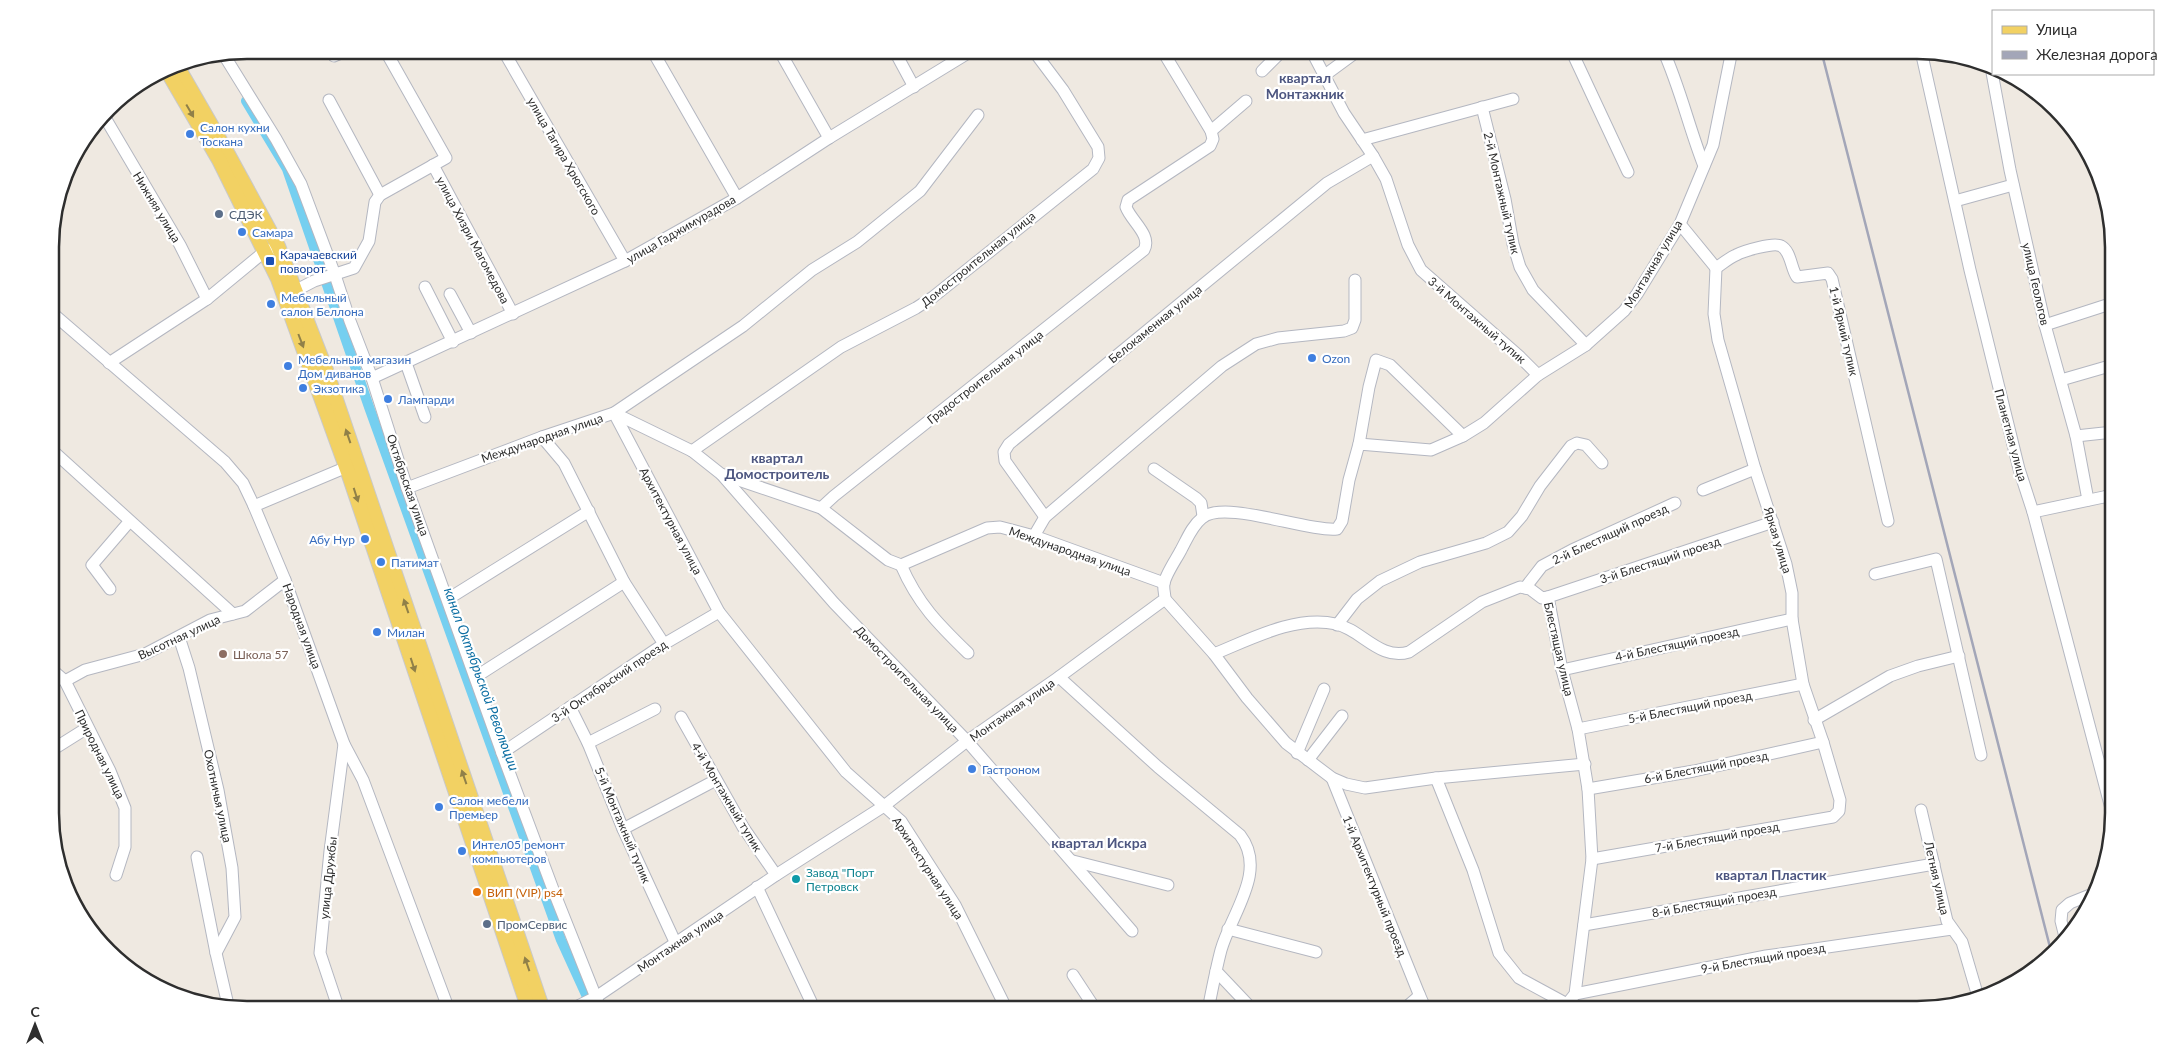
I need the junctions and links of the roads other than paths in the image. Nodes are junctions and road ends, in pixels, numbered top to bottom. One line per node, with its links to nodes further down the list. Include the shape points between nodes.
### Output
1 (390, 59): 33 (street, улица Хизри Магомедова, via 446,158)
2 (508, 59): 43 (street, улица Тагира Хрюгского)
3 (657, 59): 38 (street)
4 (783, 59): 30 (street)
5 (899, 59): 22 (street)
6 (959, 59): 22 (street, улица Гаджимурадова)
7 (1040, 59): 71 (street, Домостроительная улица, via 1098,147 1099,158 1093,168 928,300 841,348)
8 (1167, 59): 29 (street)
9 (1274, 59): 18 (street)
10 (1316, 59): 20 (street, 3-й Монтажный тупик)
11 (1347, 59): 20 (street)
12 (1575, 59): 35 (street)
13 (1667, 59): 34 (street)
14 (1730, 59): 34 (street, Монтажная улица, via 1714,145)
15 (1923, 59): 39 (street, Планетная улица)
16 (227, 60): 45 (street, Октябрьская улица, via 301,184)
17 (180, 71): 41 (main road)
18 (1262, 71)
19 (170, 75): 42 (main road, one-way to 42, via 219,160)
20 (1325, 75): 31 (street, 3-й Монтажный тупик)
21 (1992, 75): 36 (street, улица Геологов)
22 (914, 87): 30 (street, улица Гаджимурадова)
23 (1512, 99): 26 (street)
24 (329, 100): 37 (street)
25 (1246, 101): 29 (street)
26 (1482, 107): 31 (street); 57 (street, 2-й Монтажный тупик, via 1520,268 1533,290)
27 (978, 116): 64 (street, via 920,191 857,242 812,270 743,326)
28 (107, 122): 50 (street, Нижняя улица, via 180,245)
29 (1212, 135): 84 (street, Градостроительная улица, via 1210,146 1128,200 1128,213 1147,239 1144,250)
30 (829, 138): 38 (street, улица Гаджимурадова)
31 (1362, 140): 32 (street, 3-й Монтажный тупик)
32 (1373, 156): 61 (street, 3-й Монтажный тупик, via 1386,179 1408,245 1421,270); 88 (street, Белокаменная улица, via 1327,183 1009,444 1004,452 1005,461)
33 (433, 165): 37 (street); 52 (street, улица Хизри Магомедова)
34 (1704, 166): 40 (street, Монтажная улица)
35 (1628, 172)
36 (2013, 185): 39 (street); 54 (street, улица Геологов)
37 (380, 195): 45 (street, via 375,202 369,241 354,268)
38 (737, 198): 43 (street, улица Гаджимурадова)
39 (1954, 201): 86 (street, Планетная улица, via 2019,469)
40 (1680, 224): 44 (street); 57 (street, Монтажная улица, via 1624,311)
41 (278, 246): 42 (street); 48 (main road)
42 (264, 252): 48 (main road); 50 (street)
43 (625, 261): 52 (street, улица Гаджимурадова)
44 (1716, 268): 76 (street, Яркая улица, via 1714,314 1718,340); 89 (street, 1-й Яркий тупик, via 1737,254 1774,245 1782,246 1786,251 1797,277 1828,273)
45 (335, 275): 48 (street); 62 (street, Октябрьская улица)
46 (1355, 280): 88 (street, via 1352,328 1256,344 1222,366)
47 (425, 287): 56 (street)
48 (289, 294): 74 (main road, via 326,370)
49 (450, 294): 55 (street)
50 (207, 299): 58 (street)
51 (2105, 306): 54 (street)
52 (513, 314): 55 (street, улица Гаджимурадова)
53 (59, 319): 58 (street, Народная улица)
54 (2045, 325): 63 (street, улица Геологов)
55 (471, 333): 56 (street, улица Гаджимурадова)
56 (453, 342): 59 (street, улица Гаджимурадова)
57 (1586, 345): 61 (street, Монтажная улица)
58 (109, 363): 83 (street, Народная улица, via 225,462 243,483)
59 (406, 363): 62 (street, улица Гаджимурадова); 65 (street)
60 (2105, 367): 63 (street)
61 (1538, 375): 67 (street, Монтажная улица, via 1484,423)
62 (372, 378): 78 (street, Октябрьская улица)
63 (2061, 380): 68 (street, улица Геологов)
64 (614, 413): 69 (street, Международная улица); 71 (street, Международная улица); 103 (street, Архитектурная улица)
65 (425, 418)
66 (2105, 433): 68 (street)
67 (1463, 436): 70 (street, Монтажная улица, via 1431,450); 70 (street, via 1390,365 1376,360)
68 (2076, 436): 81 (street, улица Геологов)
69 (542, 437): 78 (street, Международная улица); 85 (street, via 564,463)
70 (1359, 444): 87 (street, via 1342,521 1336,529 1237,514)
71 (692, 451): 77 (street, Международная улица)
72 (59, 460): 90 (street)
73 (1602, 463): 106 (street, via 1586,445 1578,443 1571,446 1508,532 1420,562 1380,581 1357,599)
74 (352, 465): 83 (street); 171 (main road, one-way to 171); 172 (main road, one-way to 74)
75 (1154, 469): 87 (street, via 1196,498)
76 (1755, 469): 79 (street); 91 (street, Яркая улица)
77 (721, 474): 84 (street, Международная улица); 126 (street, Домостроительная улица, via 834,603)
78 (407, 488): 101 (street, Октябрьская улица)
79 (1703, 490)
80 (2105, 496): 81 (street)
81 (2088, 500): 86 (street)
82 (1675, 503): 98 (street, 2-й Блестящий проезд, via 1542,566)
83 (254, 506): 95 (street, Народная улица)
84 (821, 508): 93 (street, Международная улица, via 888,560)
85 (589, 511): 96 (street); 101 (street)
86 (2033, 512): 139 (street, Планетная улица)
87 (1203, 516): 97 (street)
88 (1045, 517): 92 (street)
89 (1888, 521)
90 (129, 522): 99 (street, via 92,566); 104 (street)
91 (1773, 522): 100 (street, 3-й Блестящий проезд); 105 (street, Яркая улица, via 1792,593)
92 (1034, 536): 93 (street, Международная улица, via 987,528); 97 (street, Международная улица)
93 (900, 565): 109 (street, via 912,590 938,624)
94 (1875, 574): 111 (street, via 1936,559)
95 (286, 580): 104 (street, Высотная улица, via 250,608); 129 (street, Народная улица)
96 (624, 582): 108 (street); 114 (street)
97 (1164, 583): 102 (street)
98 (1525, 588): 100 (street, Блестящая улица, via 1542,598); 106 (street, via 1482,602 1409,652 1398,655 1388,653)
99 (110, 589)
100 (1548, 597): 112 (street, Блестящая улица)
101 (448, 599): 114 (street, Октябрьская улица)
102 (1165, 599): 110 (street); 115 (street, Монтажная улица)
103 (719, 612): 108 (street, 3-й Октябрьский проезд); 141 (street, Архитектурная улица, via 846,772)
104 (233, 614): 107 (street, Высотная улица, via 210,620)
105 (1792, 619): 112 (street, 4-й Блестящий проезд); 117 (street, Яркая улица)
106 (1338, 625): 110 (street, via 1312,622 1285,627)
107 (179, 637): 116 (street, Высотная улица, via 145,654 85,670); 161 (street, Охотничья улица, via 218,790 232,868 235,917)
108 (664, 644): 119 (street, 3-й Октябрьский проезд)
109 (968, 653)
110 (1214, 654): 132 (street, via 1247,698)
111 (1959, 656): 123 (street, via 1890,676); 133 (street)
112 (1562, 670): 125 (street, Блестящая улица)
113 (59, 676): 116 (street, Природная улица)
114 (477, 676): 131 (street, Октябрьская улица)
115 (1059, 677): 126 (street, Монтажная улица); 155 (street, via 1247,844 1251,857 1247,887)
116 (65, 682): 124 (street, Природная улица)
117 (1802, 684): 123 (street, Яркая улица); 125 (street, 5-й Блестящий проезд)
118 (1324, 689): 132 (street)
119 (570, 707): 128 (street, 5-й Монтажный тупик); 131 (street, 3-й Октябрьский проезд)
120 (655, 709): 128 (street)
121 (1342, 716): 134 (street)
122 (681, 717): 138 (street, 4-й Монтажный тупик)
123 (1814, 720): 127 (street, Яркая улица)
124 (87, 728): 130 (street); 150 (street, Природная улица, via 125,808 126,847)
125 (1578, 729): 135 (street, Блестящая улица)
126 (967, 741): 141 (street, Монтажная улица); 147 (street, Домостроительная улица)
127 (1823, 742): 140 (street, 6-й Блестящий проезд, via 1694,771); 143 (street, Яркая улица, via 1840,800)
128 (588, 743): 144 (street, 5-й Монтажный тупик)
129 (344, 744): 169 (street, улица Дружбы, via 320,953); 170 (street, Народная улица, via 363,780)
130 (59, 746)
131 (502, 753): 167 (street, Октябрьская улица)
132 (1297, 753): 134 (street)
133 (1981, 755)
134 (1308, 760): 136 (street)
135 (1585, 764): 137 (street); 140 (street, Блестящая улица)
136 (1332, 778): 137 (street, via 1365,788); 165 (street, 1-й Архитектурный проезд)
137 (1436, 778): 181 (street, via 1473,870 1499,953 1519,978)
138 (716, 780): 144 (street); 149 (street, 4-й Монтажный тупик, via 743,828)
139 (2105, 786)
140 (1588, 789): 146 (street, Блестящая улица)
141 (884, 806): 149 (street, Монтажная улица); 175 (street, Архитектурная улица, via 901,821 955,905)
142 (1920, 810): 148 (street, Летняя улица)
143 (1839, 811): 146 (street, 7-й Блестящий проезд, via 1833,817)
144 (623, 829): 159 (street, 5-й Монтажный тупик)
145 (197, 857): 161 (street)
146 (1592, 859): 154 (street, Блестящая улица)
147 (1073, 861): 151 (street); 157 (street, Домостроительная улица)
148 (1934, 864): 154 (street, 8-й Блестящий проезд); 156 (street, Летняя улица, via 1947,921)
149 (776, 875): 152 (street, Монтажная улица)
150 (116, 876)
151 (1168, 885)
152 (757, 887): 159 (street, Монтажная улица); 174 (street)
153 (2086, 897): 158 (street, via 2062,910)
154 (1584, 925): 166 (street, Блестящая улица)
155 (1228, 929): 160 (street); 162 (street)
156 (1952, 929): 164 (street, Летняя улица, via 1962,942); 166 (street, 9-й Блестящий проезд, via 1766,956)
157 (1132, 931)
158 (2063, 931)
159 (676, 944): 167 (street, Монтажная улица)
160 (1316, 952)
161 (216, 953): 168 (street)
162 (1216, 971): 177 (street); 178 (street)
163 (1073, 975): 176 (street)
164 (1976, 991)
165 (1419, 994): 179 (street); 180 (street, 1-й Архитектурный проезд)
166 (1576, 994): 182 (street)
167 (592, 999): 173 (street, Монтажная улица)
168 (227, 1000)
169 (336, 1001)
170 (446, 1001)
171 (526, 1001)
172 (540, 1001)
173 (588, 1001)
174 (811, 1001)
175 (1002, 1001)
176 (1090, 1001)
177 (1210, 1001)
178 (1244, 1001)
179 (1414, 1001)
180 (1422, 1001)
181 (1559, 1001)
182 (1572, 1001)

